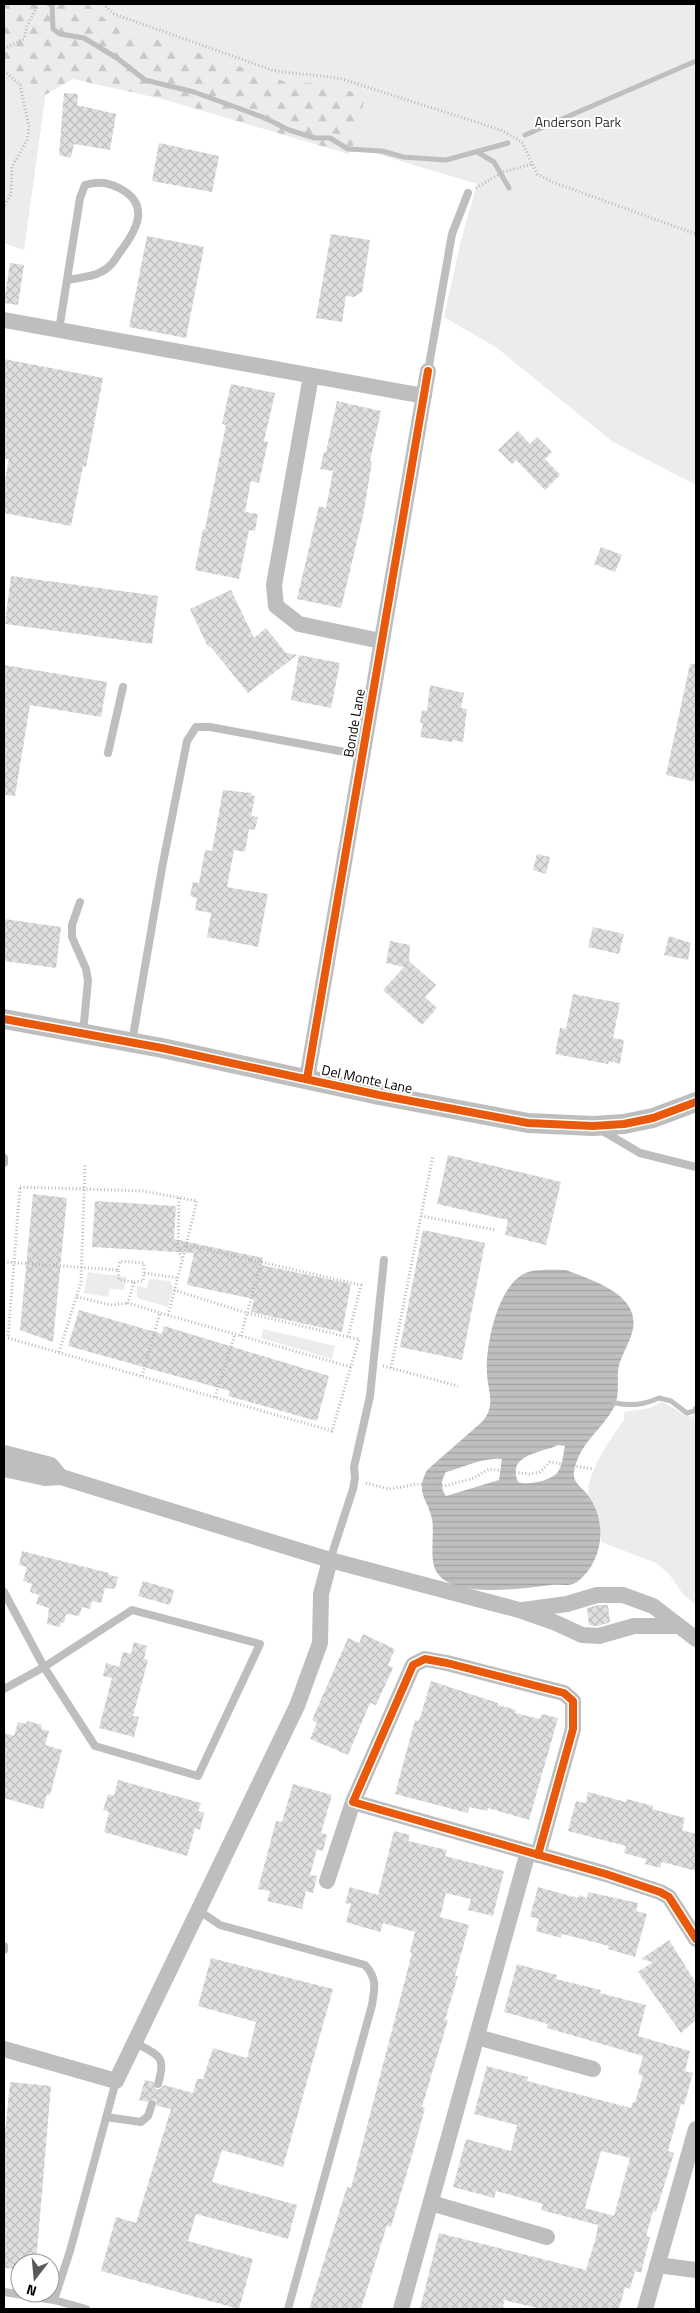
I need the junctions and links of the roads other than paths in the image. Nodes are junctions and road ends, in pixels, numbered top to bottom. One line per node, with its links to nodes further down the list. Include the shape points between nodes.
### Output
1 (468, 193): 5 (lane, via 452,234)
2 (67, 280): 2 (lane, via 82,189 85,185 99,182 113,184 135,200 136,227 111,265 101,272); 4 (lane)
3 (4, 320): 4 (street)
4 (59, 330): 6 (street)
5 (428, 371): 7 (street, Bonde Lane)
6 (311, 376): 7 (street); 8 (street, via 274,585 276,606 299,624)
7 (424, 396): 8 (street, Bonde Lane)
8 (381, 641): 11 (street, Bonde Lane)
9 (123, 687): 10 (lane)
10 (108, 753)
11 (361, 755): 15 (lane, via 210,727 196,728 191,734 164,858); 16 (street, Bonde Lane)
12 (80, 902): 14 (lane, via 72,931 88,980)
13 (4, 1019): 14 (street, Del Monte Lane)
14 (83, 1033): 15 (street, Del Monte Lane)
15 (132, 1042): 16 (street, Del Monte Lane)
16 (306, 1079): 18 (street, Del Monte Lane, via 489,1117 528,1123)
17 (696, 1102): 18 (street, Del Monte Lane, via 653,1118)
18 (593, 1126): 21 (lane, via 640,1153)
19 (4, 1158): 20 (lane)
20 (4, 1163)
21 (696, 1167)
22 (384, 1260): 26 (lane, via 370,1396 354,1467 353,1489)
23 (4, 1454): 25 (street, via 51,1465)
24 (4, 1469): 25 (street, via 45,1478)
25 (61, 1477): 26 (street)
26 (330, 1560): 28 (street); 36 (street, via 321,1594 320,1643 297,1706)
27 (4, 1592): 31 (lane)
28 (519, 1610): 29 (street, via 582,1635 599,1636 634,1626); 29 (street, via 567,1604 597,1595 623,1595 653,1606)
29 (678, 1626): 30 (street)
30 (696, 1640)
31 (44, 1667): 31 (lane, via 95,1746 198,1776 260,1644 132,1610); 32 (lane)
32 (4, 1689)
33 (353, 1802): 34 (street); 34 (street, via 413,1665 425,1659 447,1663 564,1693 573,1701 573,1730); 35 (street)
34 (533, 1853): 37 (street, via 669,1897); 40 (street)
35 (327, 1881)
36 (198, 1910): 41 (street); 56 (lane, via 220,1925 364,1965 376,1982)
37 (696, 1940)
38 (4, 1946): 39 (lane)
39 (4, 1950)
40 (477, 2037): 43 (street); 49 (street)
41 (133, 2042): 44 (street); 45 (lane, via 160,2057 163,2066)
42 (4, 2049): 44 (street)
43 (593, 2069)
44 (116, 2081): 47 (lane)
45 (158, 2084)
46 (152, 2104): 47 (lane, via 148,2116 141,2122)
47 (106, 2117): 53 (lane)
48 (696, 2129): 51 (street)
49 (431, 2203): 50 (street); 57 (street)
50 (547, 2237)
51 (657, 2265): 52 (street); 58 (street)
52 (696, 2270)
53 (60, 2282)
54 (60, 2302): 55 (lane)
55 (86, 2309)
56 (288, 2309)
57 (401, 2309)
58 (645, 2309)

